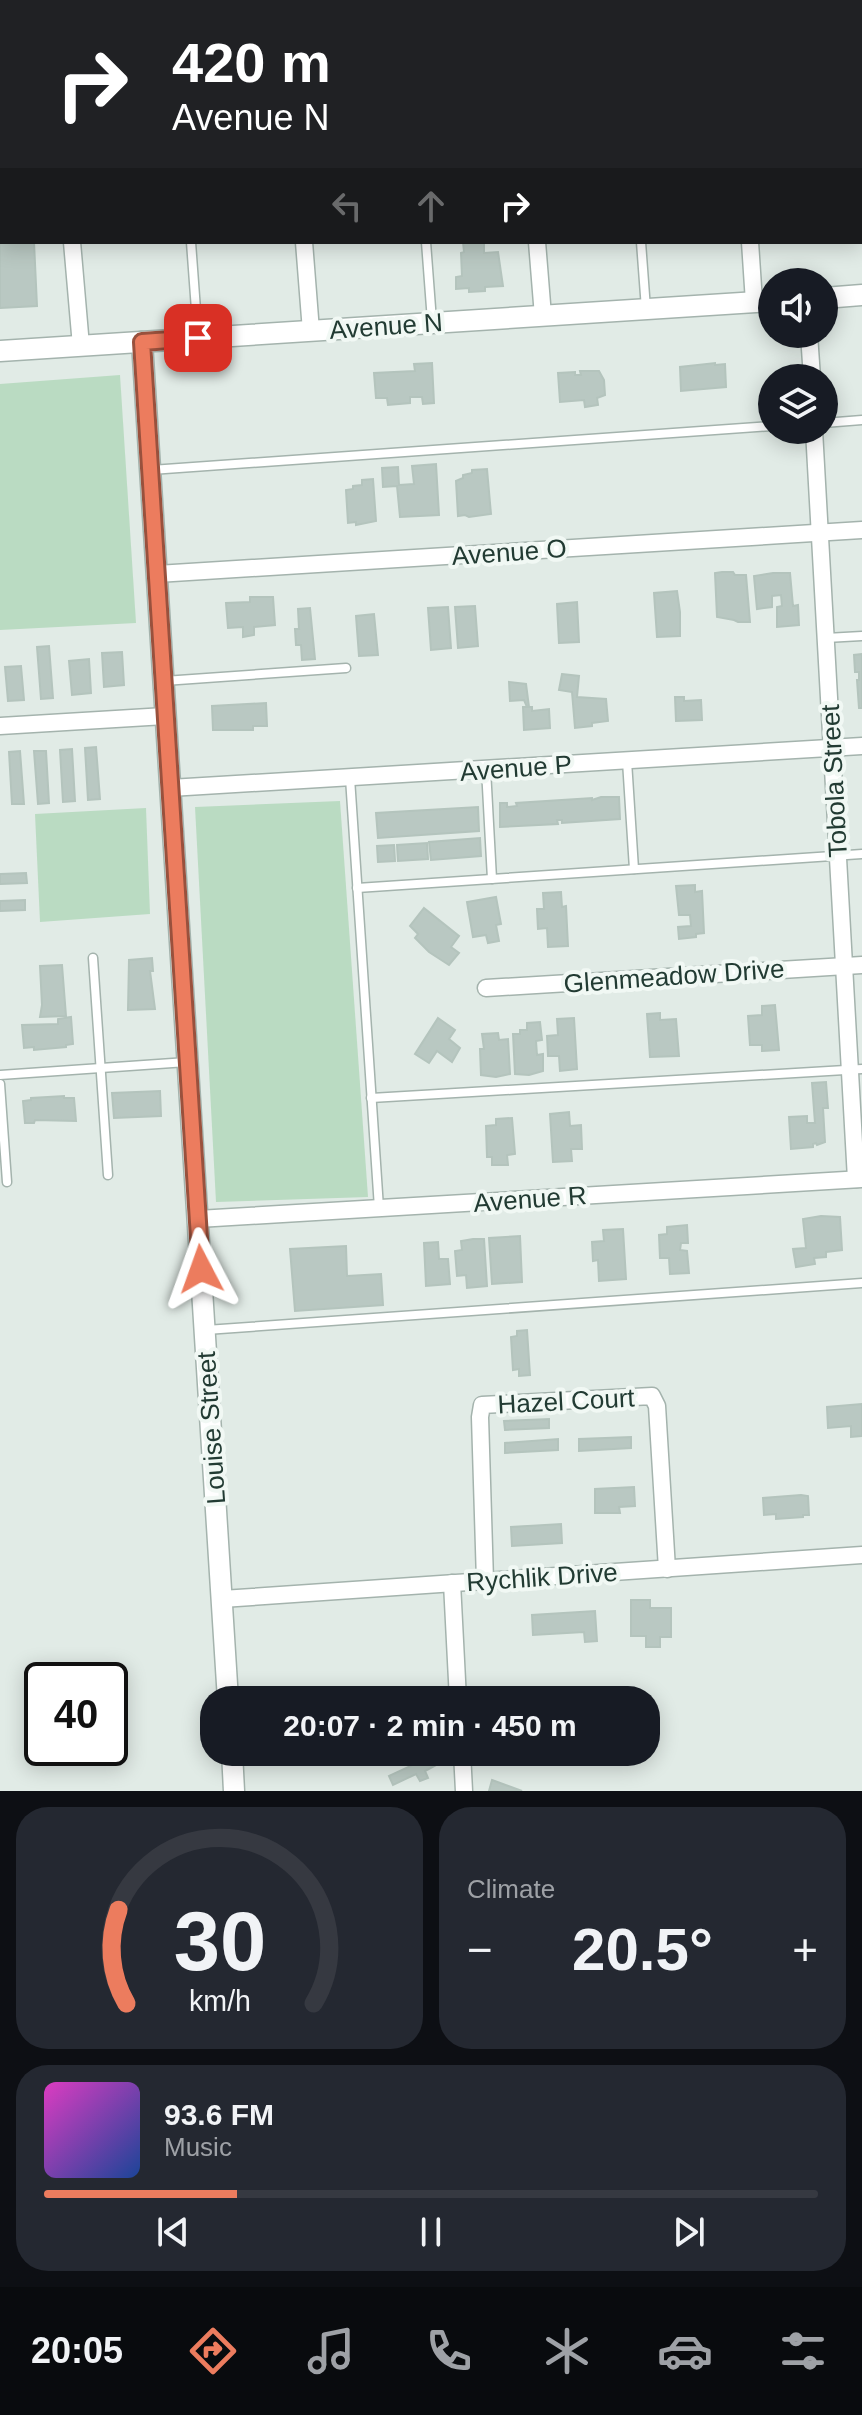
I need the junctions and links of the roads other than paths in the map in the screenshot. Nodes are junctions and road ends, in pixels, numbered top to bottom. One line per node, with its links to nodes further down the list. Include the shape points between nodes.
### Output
1 (72, 244): 18 (street)
2 (191, 244): 16 (lane)
3 (304, 244): 15 (street)
4 (426, 244): 14 (lane)
5 (537, 244): 13 (street)
6 (641, 244): 12 (lane)
7 (750, 244): 8 (street)
8 (758, 279)
9 (862, 295): 10 (street)
10 (838, 297)
11 (758, 302): 12 (street, Avenue N)
12 (646, 309): 13 (street, Avenue N)
13 (543, 316): 14 (street, Avenue N)
14 (432, 323): 15 (street, Avenue N)
15 (311, 331): 16 (street, Avenue N)
16 (198, 338): 17 (street, Avenue N)
17 (142, 342): 18 (street, Avenue N); 24 (street, Louise Street)
18 (81, 346): 19 (street, Avenue N)
19 (0, 351)
20 (862, 420): 21 (lane)
21 (838, 422)
22 (758, 427): 24 (lane)
23 (815, 444): 26 (street, Tobola Street)
24 (150, 470): 27 (street, Louise Street)
25 (862, 530): 26 (street, Avenue O)
26 (820, 533): 27 (street, Avenue O); 29 (street, Tobola Street)
27 (157, 574): 31 (street, Louise Street)
28 (862, 636): 29 (lane)
29 (825, 638): 35 (street, Tobola Street)
30 (346, 668): 31 (lane)
31 (163, 681): 32 (street, Louise Street)
32 (165, 716): 33 (street); 39 (street, Louise Street)
33 (0, 726)
34 (862, 746): 35 (street, Avenue P)
35 (832, 748): 36 (street, Avenue P); 41 (street, Tobola Street)
36 (627, 761): 37 (street, Avenue P); 42 (lane)
37 (486, 769): 38 (street, Avenue P); 43 (lane)
38 (350, 778): 39 (street, Avenue P); 44 (lane)
39 (170, 788): 49 (street, Louise Street)
40 (862, 854): 41 (lane)
41 (838, 856): 42 (lane); 47 (street, Tobola Street)
42 (634, 869): 43 (lane)
43 (492, 879): 44 (lane)
44 (357, 888): 54 (lane)
45 (93, 958): 50 (lane)
46 (862, 965): 47 (street, Glenmeadow Drive)
47 (844, 966): 48 (street, Glenmeadow Drive); 51 (street, Tobola Street)
48 (486, 988)
49 (188, 1062): 50 (lane); 59 (street, Louise Street)
50 (101, 1068): 52 (lane); 55 (lane)
51 (856, 1070): 54 (lane); 56 (street, Tobola Street)
52 (0, 1075)
53 (0, 1084): 57 (lane)
54 (371, 1098): 58 (lane)
55 (108, 1175)
56 (859, 1179): 58 (street, Avenue R)
57 (7, 1182)
58 (379, 1209): 59 (street, Avenue R)
59 (198, 1219): 61 (street, Louise Street)
60 (862, 1283): 61 (lane)
61 (205, 1330): 66 (street, Louise Street)
62 (862, 1555): 63 (street, Rychlik Drive)
63 (667, 1569): 64 (street, Rychlik Drive); 64 (street, Hazel Court, via 657,1406 652,1396 482,1405)
64 (485, 1581): 65 (street, Rychlik Drive)
65 (452, 1583): 66 (street, Rychlik Drive); 68 (street)
66 (222, 1599): 67 (street, Louise Street)
67 (227, 1686)
68 (457, 1686)
69 (233, 1766): 71 (street)
70 (463, 1766): 72 (street)
71 (234, 1791)
72 (464, 1791)

